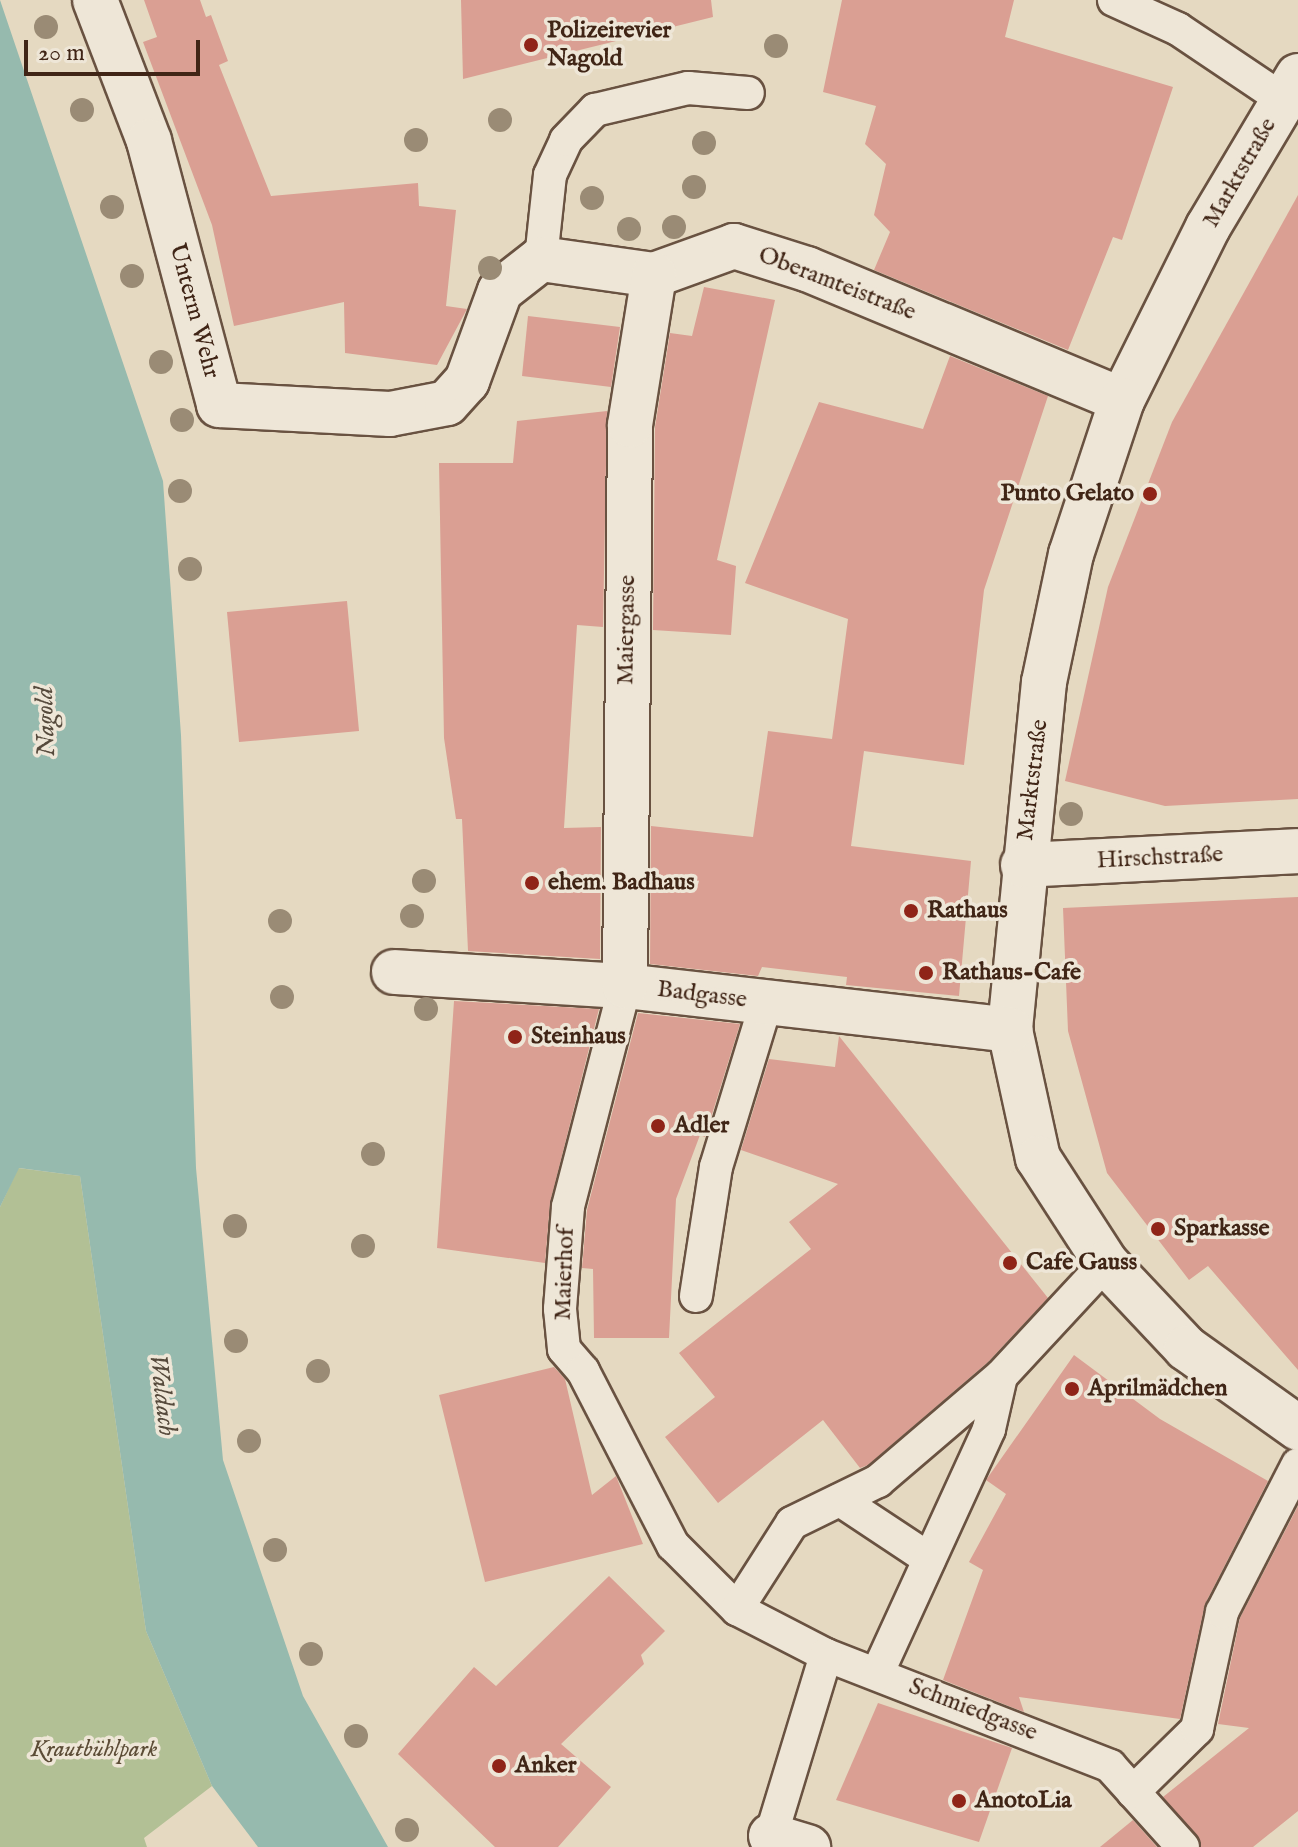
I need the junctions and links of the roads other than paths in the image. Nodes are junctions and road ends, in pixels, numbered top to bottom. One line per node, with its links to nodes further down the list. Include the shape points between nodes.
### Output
1 (95, 0): 5 (street, Unterm Wehr, via 149,141 219,405 390,414 447,403 467,381 500,291)
2 (1114, 0): 3 (lane)
3 (1290, 87): 7 (street, Marktstraße, via 1208,227)
4 (748, 93): 5 (lane, via 688,88 595,110 566,140 550,175)
5 (541, 259): 6 (street, Oberamteistraße)
6 (654, 275): 7 (street, Oberamteistraße, via 734,246 807,269); 11 (street, Maiergasse, via 630,425)
7 (1122, 400): 9 (street, Marktstraße, via 1071,554 1044,682)
8 (1298, 851): 9 (street, Hirschstraße)
9 (1023, 865): 13 (street, Marktstraße)
10 (394, 972): 11 (street, Badgasse)
11 (625, 986): 12 (street, Badgasse); 21 (lane, Maierhof, via 568,1207 564,1349 583,1371 673,1545)
12 (766, 1003): 13 (street, Badgasse); 15 (lane, via 716,1167)
13 (1010, 1030): 14 (street, Marktstraße, via 1038,1158)
14 (1106, 1263): 16 (lane); 17 (street, Marktstraße, via 1186,1348)
15 (696, 1296)
16 (1001, 1376): 19 (lane, via 878,1481); 20 (lane, via 989,1429)
17 (1298, 1428)
18 (1298, 1464): 24 (lane, via 1222,1612 1197,1729)
19 (840, 1500): 20 (lane); 21 (lane, via 792,1523)
20 (929, 1559): 23 (lane)
21 (737, 1609): 22 (lane, Schmiedgasse)
22 (826, 1655): 23 (lane, Schmiedgasse); 25 (lane)
23 (877, 1674): 24 (lane, Schmiedgasse, via 1110,1766)
24 (1133, 1792): 26 (lane, Schmiedgasse)
25 (789, 1842)
26 (1183, 1847)

